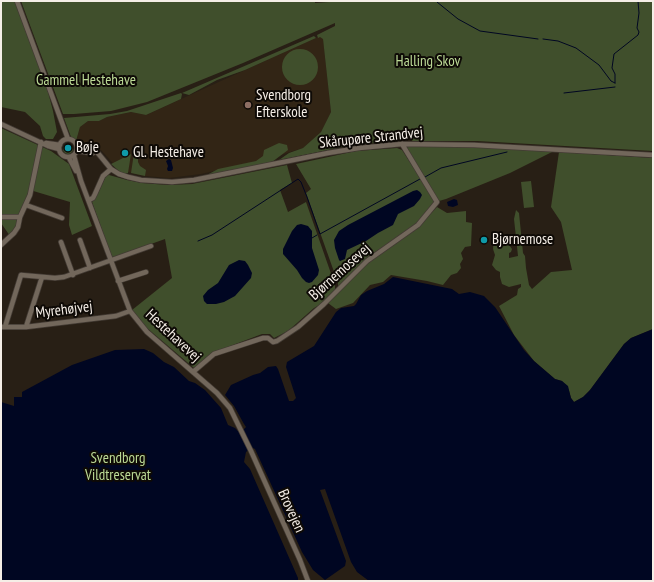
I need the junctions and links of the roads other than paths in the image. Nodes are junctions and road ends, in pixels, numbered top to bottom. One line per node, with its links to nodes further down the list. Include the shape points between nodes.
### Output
1 (17, 1): 3 (street, via 60,116)
2 (1, 124): 4 (street)
3 (66, 140): 6 (street); 7 (street, via 74,141)
4 (41, 142): 6 (street); 12 (street)
5 (402, 144): 8 (street, Skårupøre Strandvej, via 474,145); 10 (street, Skårupøre Strandvej, via 328,153 189,180 141,180 123,176); 29 (street, Bjørnemosevej, via 437,202 418,225 367,261 324,304 277,341 263,338 214,354)
6 (59, 147): 9 (street, via 63,156)
7 (77, 149): 9 (street); 10 (street, via 103,157)
8 (653, 155)
9 (71, 157): 11 (street, Hestehavevej)
10 (111, 169): 11 (street, via 103,176 95,194)
11 (89, 200): 20 (street, Hestehavevej)
12 (26, 205): 14 (street); 15 (street)
13 (1, 217): 14 (street)
14 (20, 217): 18 (street, via 18,228)
15 (62, 218)
16 (80, 240): 21 (street)
17 (61, 242): 23 (street)
18 (1, 245)
19 (151, 246): 20 (street)
20 (111, 260): 21 (street); 25 (street, Hestehavevej)
21 (90, 268): 23 (street)
22 (146, 272): 25 (street)
23 (73, 274): 24 (street, via 55,278)
24 (42, 277): 27 (street, via 21,275); 28 (street)
25 (118, 282): 26 (street, Hestehavevej)
26 (130, 311): 28 (street, Myrehøjvej, via 116,316); 29 (street, Hestehavevej, via 147,332)
27 (3, 327): 28 (street, Myrehøjvej)
28 (26, 327)
29 (193, 372): 30 (street, Hestehavevej, via 230,408)
30 (251, 451): 31 (street, Brovejen)
31 (308, 581)

